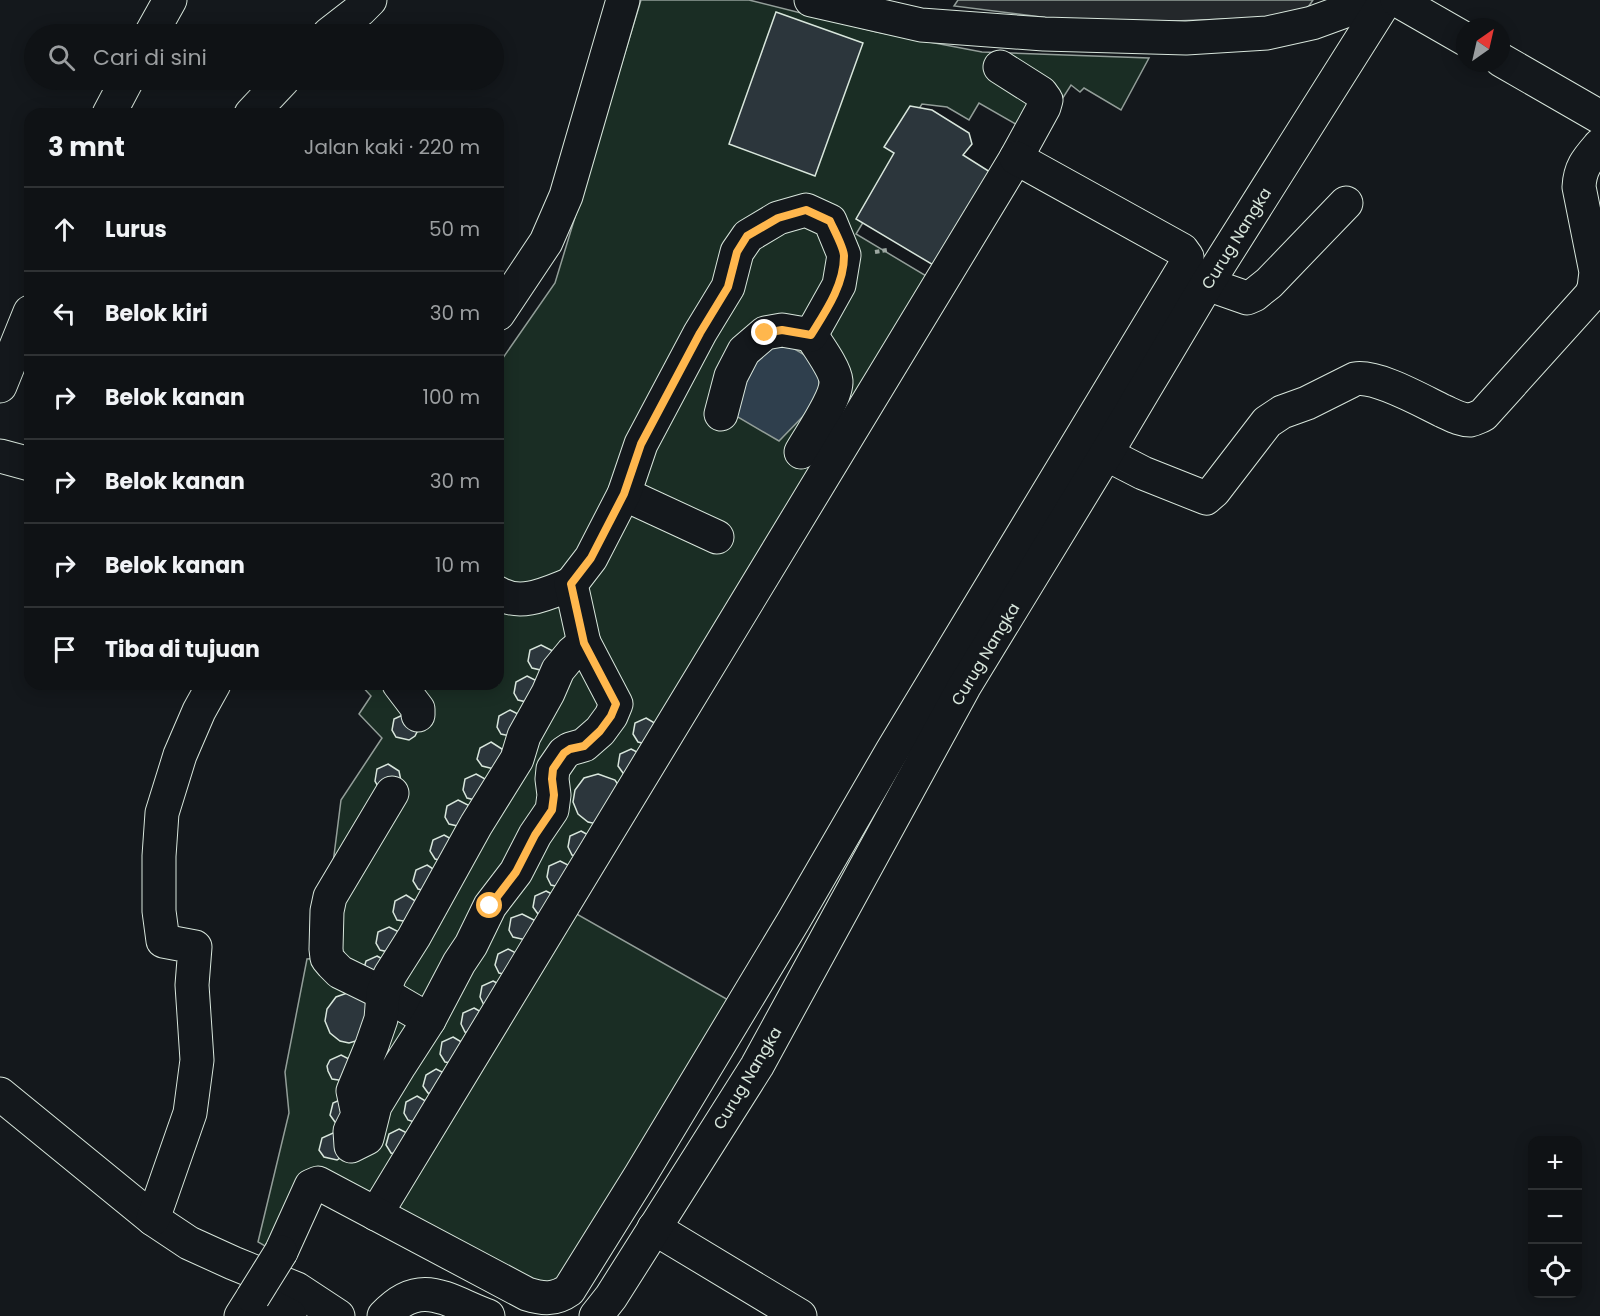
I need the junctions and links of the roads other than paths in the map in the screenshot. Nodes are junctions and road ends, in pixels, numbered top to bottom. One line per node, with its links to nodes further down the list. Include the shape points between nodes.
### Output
1 (170, 0): 8 (street)
2 (370, 0): 9 (street)
3 (623, 0): 21 (street, via 566,196 546,242)
4 (811, 0): 5 (street, via 921,25 1186,38 1267,33 1312,23)
5 (1375, 0)
6 (1386, 0): 22 (street, Curug Nangka)
7 (1398, 0): 10 (street)
8 (157, 24)
9 (342, 24)
10 (1456, 34)
11 (1510, 65): 17 (street)
12 (1000, 67): 19 (street, via 1046,100)
13 (121, 90): 15 (street)
14 (274, 90): 16 (street)
15 (111, 108)
16 (257, 108)
17 (1600, 117)
18 (1600, 145): 28 (street, via 1581,171 1579,187 1596,272 1594,288 1483,415 1470,420 1457,418 1386,384 1355,379 1267,422 1206,498)
19 (1016, 158): 45 (street); 45 (street, via 1182,250 1187,257 1185,266 652,1156 568,1290 556,1298 527,1294)
20 (1346, 202): 22 (street, via 1254,296 1247,298)
21 (507, 280)
22 (1207, 284): 28 (street, Curug Nangka)
23 (24, 327): 25 (street)
24 (811, 335): 26 (street, via 782,330 765,333 744,351 731,376); 27 (street, via 836,381 831,400); 31 (street, via 839,285 844,255 830,221 806,210 778,218 747,236 737,252 728,287 641,444)
25 (0, 386)
26 (721, 414)
27 (801, 452)
28 (1106, 454): 47 (street, Curug Nangka, via 964,687 758,1066)
29 (0, 456): 30 (street)
30 (24, 462)
31 (624, 494): 32 (street); 33 (street, via 591,558)
32 (717, 537)
33 (571, 584): 34 (street, via 527,599); 35 (street)
34 (504, 596)
35 (584, 643): 40 (street, via 558,670 524,736 517,759); 41 (street, via 616,704 600,731 584,746 564,753 553,769 552,810 516,872 490,906)
36 (211, 690): 46 (street, via 180,755 162,813 159,911 163,941 195,947 192,985 197,1060 190,1113)
37 (404, 690): 38 (street, via 418,709)
38 (418, 715)
39 (392, 792): 40 (street, via 330,897 327,911 327,958 340,972)
40 (383, 993): 41 (street); 43 (street, via 381,1018 353,1091)
41 (429, 1020): 43 (street)
42 (0, 1094): 46 (street)
43 (360, 1127): 44 (street)
44 (330, 1189): 45 (street); 48 (street, bridge, via 318,1183 311,1186 281,1252)
45 (376, 1214)
46 (153, 1219): 50 (street, via 189,1243 297,1289)
47 (654, 1228): 53 (street, Curug Nangka); 54 (street)
48 (247, 1306): 49 (street)
49 (290, 1316)
50 (338, 1316)
51 (384, 1316): 52 (street, via 404,1298 422,1294 443,1297)
52 (488, 1316)
53 (596, 1316)
54 (800, 1316)

